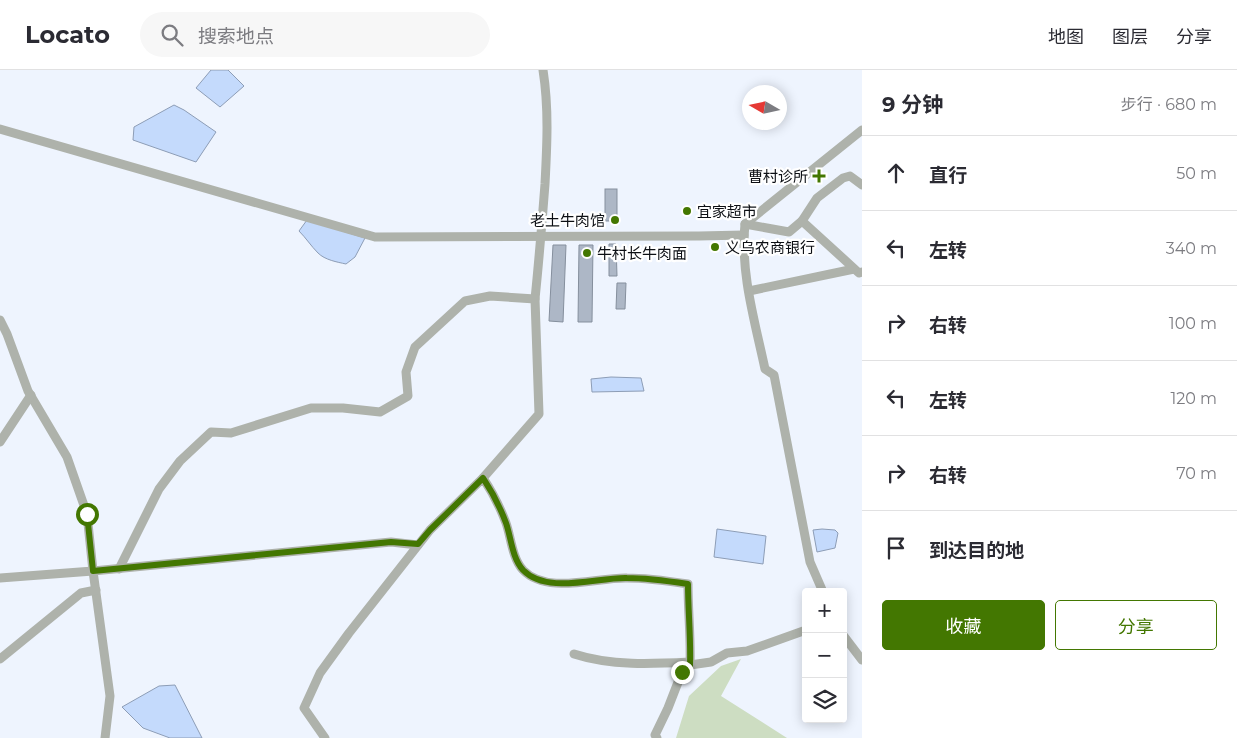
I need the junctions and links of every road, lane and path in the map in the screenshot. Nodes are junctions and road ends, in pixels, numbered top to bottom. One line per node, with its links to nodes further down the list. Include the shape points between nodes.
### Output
1 (543, 70): 8 (street, via 548,140)
2 (0, 129): 8 (street, via 375,237)
3 (862, 130): 6 (street)
4 (862, 185): 5 (street, via 850,176 843,178 817,198)
5 (802, 222): 6 (street, via 789,232); 9 (street)
6 (745, 224): 7 (street)
7 (744, 234): 8 (street); 10 (street)
8 (542, 236): 11 (street)
9 (858, 271): 10 (street)
10 (749, 291): 20 (street, via 765,369 774,375 810,562)
11 (535, 299): 15 (street, via 539,414); 17 (street, via 490,296 465,301 415,347 406,372 408,396 380,412 311,408 231,433 211,432 180,461 159,489)
12 (0, 320): 13 (street)
13 (31, 395): 14 (street); 18 (street, via 67,457 87,514)
14 (0, 442)
15 (483, 478): 16 (street); 27 (street, via 495,496 523,569 539,581 594,582 624,577 688,584)
16 (418, 544): 17 (street, via 391,542); 29 (street, via 320,673 304,708)
17 (119, 569): 18 (street)
18 (93, 571): 19 (street); 21 (street)
19 (0, 578)
20 (821, 588)
21 (96, 590): 25 (street, via 82,593); 28 (street, via 110,696)
22 (802, 631): 27 (street, via 747,651 727,653 711,662)
23 (847, 640): 26 (street)
24 (574, 654): 27 (street, via 626,663)
25 (0, 659)
26 (862, 660)
27 (690, 664): 30 (street, via 682,672)
28 (105, 738)
29 (325, 738)
30 (656, 738)

